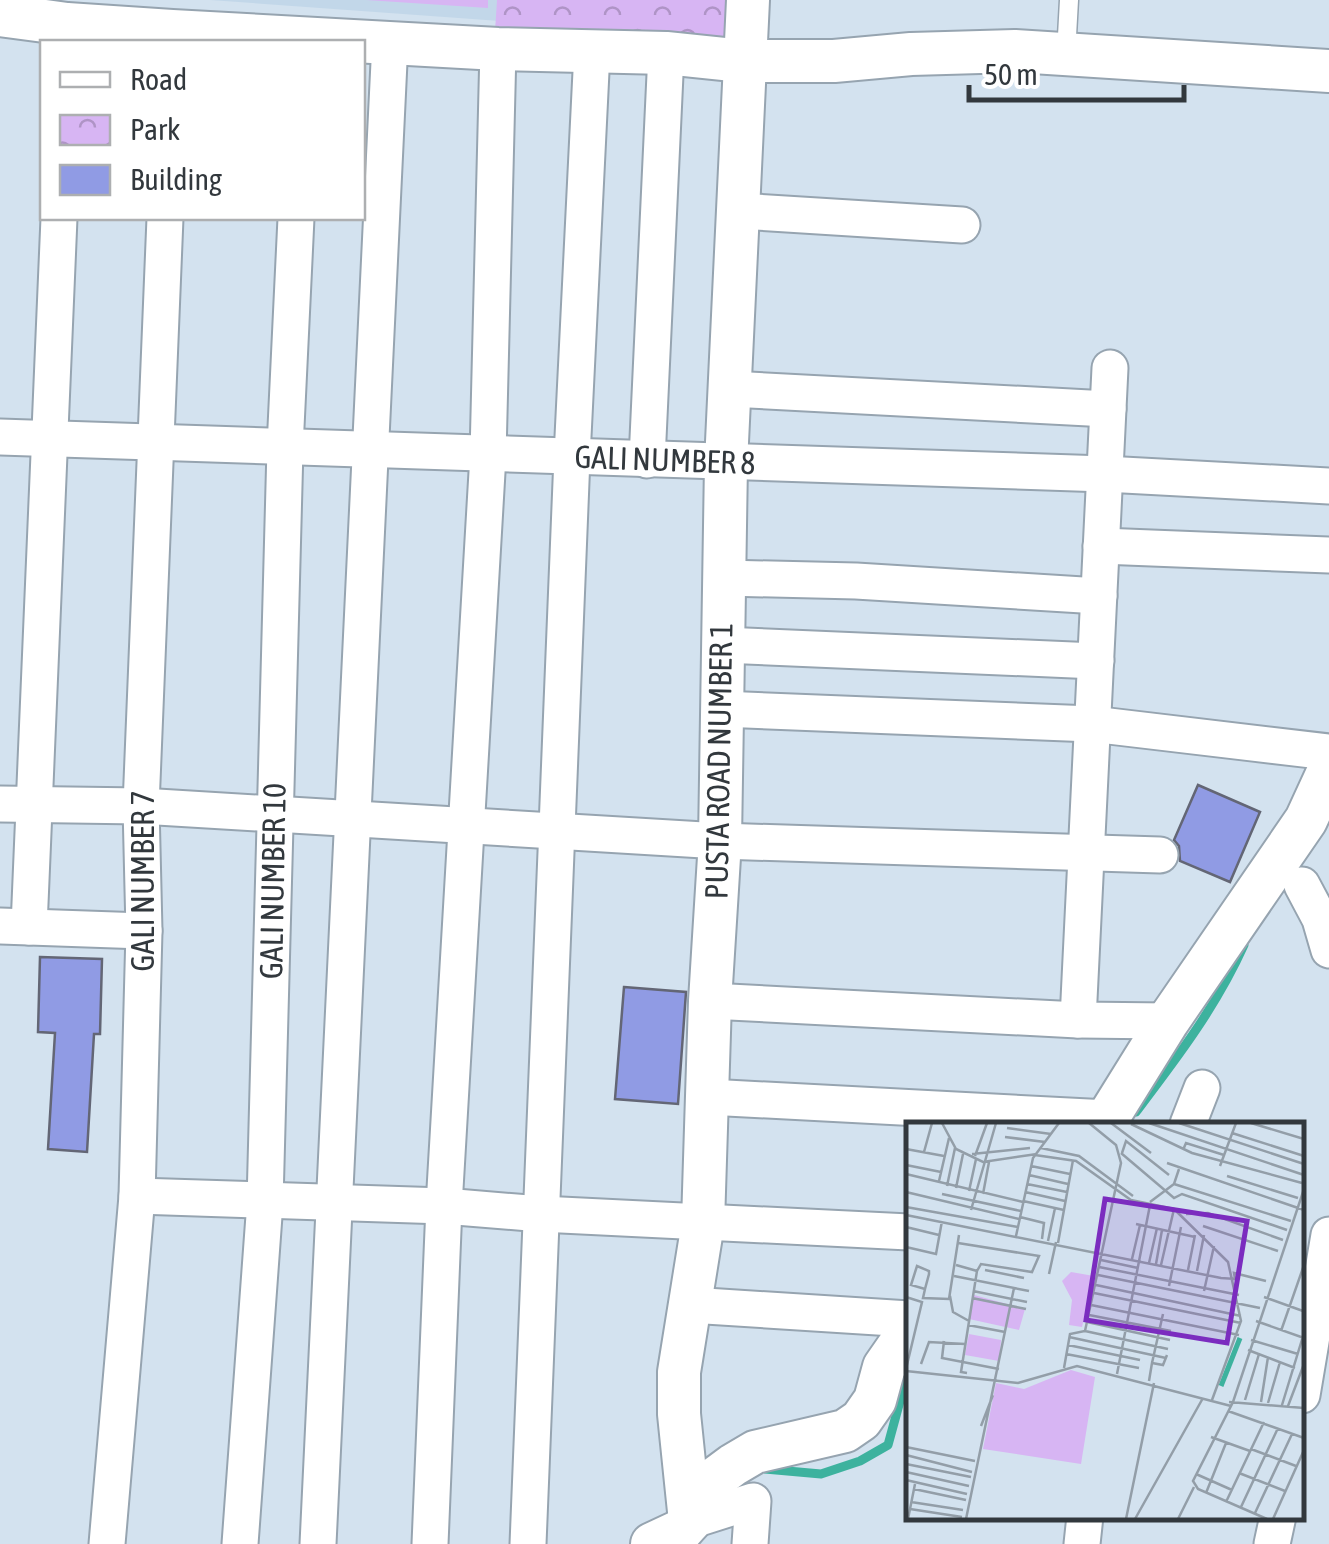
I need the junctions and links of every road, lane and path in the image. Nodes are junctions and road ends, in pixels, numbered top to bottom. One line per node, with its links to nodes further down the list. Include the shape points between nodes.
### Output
1 (748, 0): 13 (street, PUSTA ROAD NUMBER 1)
2 (1069, 0): 12 (lane)
3 (0, 15): 4 (street)
4 (66, 33): 5 (street)
5 (172, 37): 6 (street)
6 (305, 40)
7 (365, 41): 8 (street)
8 (390, 42): 9 (street); 27 (street)
9 (498, 48): 10 (street); 28 (street)
10 (592, 52): 11 (street); 29 (street)
11 (666, 53): 13 (street); 30 (street)
12 (1066, 55): 13 (street); 14 (street)
13 (743, 61): 15 (street, PUSTA ROAD NUMBER 1)
14 (1329, 71)
15 (739, 210): 19 (street); 21 (street, PUSTA ROAD NUMBER 1)
16 (59, 220): 24 (street)
17 (165, 220): 25 (street, GALI NUMBER 7)
18 (296, 220): 26 (street, GALI NUMBER 10)
19 (962, 225)
20 (1110, 368): 22 (street)
21 (730, 389): 22 (street); 31 (street, PUSTA ROAD NUMBER 1)
22 (1108, 409): 32 (street)
23 (0, 437): 24 (street, GALI NUMBER 8)
24 (50, 440): 25 (street, GALI NUMBER 8); 44 (street)
25 (156, 443): 26 (street, GALI NUMBER 8); 45 (street, GALI NUMBER 7)
26 (285, 448): 27 (street, GALI NUMBER 8); 46 (street, GALI NUMBER 10)
27 (371, 449): 28 (street, GALI NUMBER 8); 47 (street)
28 (488, 455): 29 (street, GALI NUMBER 8); 48 (street)
29 (572, 456): 30 (street, GALI NUMBER 8); 49 (street)
30 (647, 460): 31 (street, GALI NUMBER 8)
31 (726, 463): 32 (street, GALI NUMBER 8); 36 (street, PUSTA ROAD NUMBER 1)
32 (1105, 474): 33 (street, GALI NUMBER 8); 34 (street)
33 (1329, 486)
34 (1102, 546): 35 (street); 37 (street)
35 (1329, 555)
36 (724, 578): 37 (street); 38 (street, PUSTA ROAD NUMBER 1)
37 (1099, 596): 39 (street)
38 (722, 645): 39 (street); 40 (street, PUSTA ROAD NUMBER 1)
39 (1096, 661): 41 (street)
40 (721, 709): 41 (street); 50 (street, PUSTA ROAD NUMBER 1)
41 (1092, 724): 42 (street); 51 (street)
42 (1329, 752)
43 (1329, 770): 59 (street, via 1306,820)
44 (17, 805): 45 (street); 54 (street)
45 (142, 806): 46 (street); 55 (street, GALI NUMBER 7)
46 (274, 815): 47 (street); 65 (street, GALI NUMBER 10)
47 (353, 820): 48 (street); 66 (street)
48 (467, 828): 49 (street); 67 (street)
49 (559, 833): 50 (street); 68 (street)
50 (720, 841): 51 (street); 57 (street, PUSTA ROAD NUMBER 1)
51 (1086, 852): 52 (street); 58 (street)
52 (1160, 855)
53 (1302, 884): 56 (street)
54 (15, 926): 55 (street)
55 (144, 932): 64 (street, GALI NUMBER 7)
56 (1328, 943)
57 (710, 1001): 58 (street); 61 (street, PUSTA ROAD NUMBER 1)
58 (1078, 1020): 59 (street)
59 (1168, 1021): 62 (street)
60 (1202, 1088): 63 (street)
61 (708, 1097): 62 (street); 69 (street, PUSTA ROAD NUMBER 1)
62 (1106, 1121)
63 (1189, 1122)
64 (137, 1196): 65 (street); 79 (street, GALI NUMBER 7)
65 (265, 1202): 66 (street); 80 (street, GALI NUMBER 10)
66 (334, 1204): 67 (street); 81 (street)
67 (444, 1206): 68 (street); 82 (street)
68 (541, 1214): 69 (street); 83 (street)
69 (703, 1223): 70 (street); 72 (street, PUSTA ROAD NUMBER 1)
70 (906, 1232)
71 (1329, 1235): 75 (street)
72 (690, 1305): 73 (street); 76 (street, PUSTA ROAD NUMBER 1, via 679,1386)
73 (906, 1319)
74 (906, 1334): 76 (street, via 861,1420 733,1465 702,1488)
75 (1304, 1384)
76 (713, 1514): 84 (street); 85 (street, via 752,1501)
77 (1085, 1519): 86 (street)
78 (1277, 1519): 87 (street)
79 (107, 1544)
80 (240, 1544)
81 (318, 1544)
82 (430, 1544)
83 (528, 1544)
84 (652, 1544)
85 (750, 1544)
86 (1082, 1544)
87 (1272, 1544)

